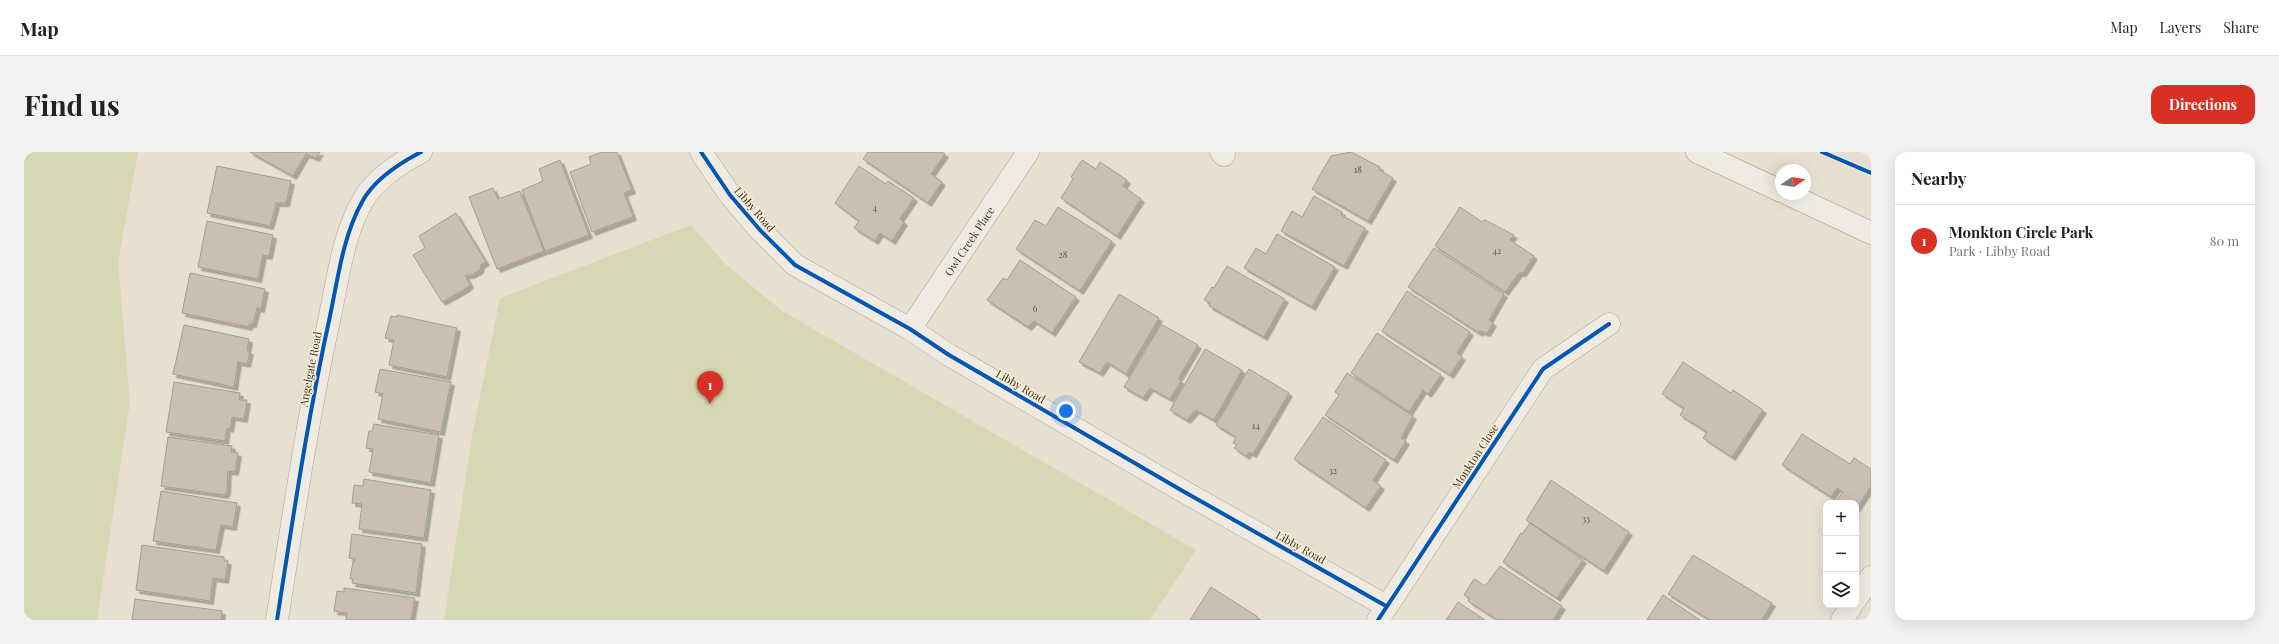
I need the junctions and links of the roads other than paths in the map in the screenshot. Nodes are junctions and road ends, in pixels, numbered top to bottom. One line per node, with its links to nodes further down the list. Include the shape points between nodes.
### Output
1 (421, 152): 14 (street, Angelgate Road, via 402,162 383,177 362,201 351,227 305,443)
2 (701, 152): 9 (street, Libby Road, via 730,195 760,230 796,265)
3 (1028, 152): 9 (street, Owl Creek Place)
4 (1697, 152): 5 (street)
5 (1775, 188)
6 (1801, 200): 7 (street)
7 (1871, 233)
8 (1609, 324): 13 (street, Monkton Close, via 1543,369)
9 (910, 329): 13 (street, Libby Road, via 1182,490)
10 (1871, 577): 11 (street)
11 (1859, 595)
12 (1850, 608): 15 (street)
13 (1382, 613)
14 (278, 620)
15 (1842, 620)

